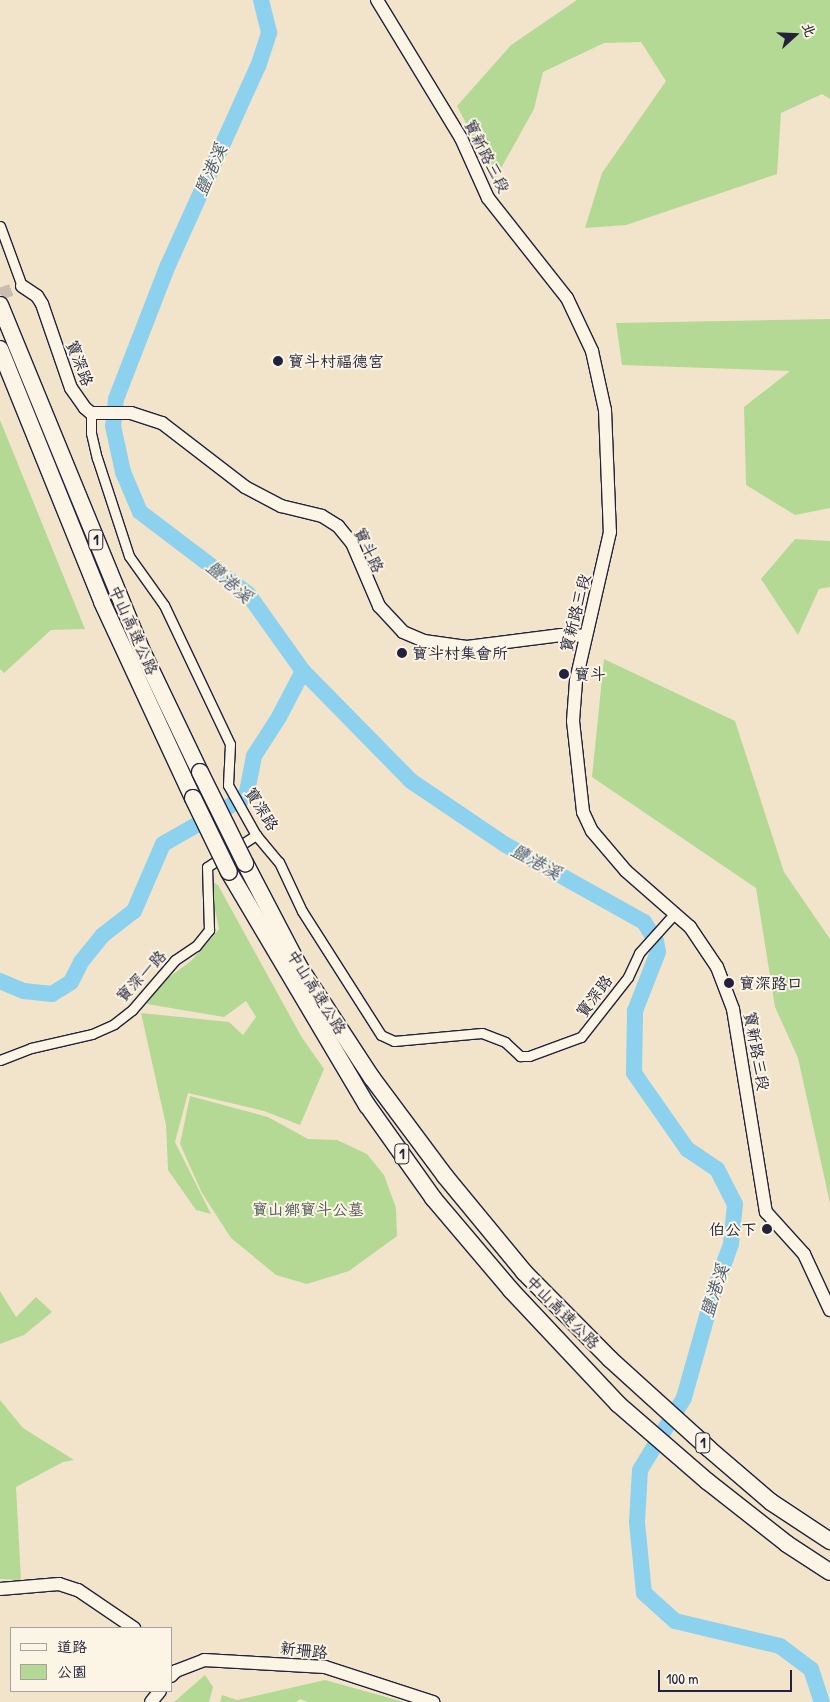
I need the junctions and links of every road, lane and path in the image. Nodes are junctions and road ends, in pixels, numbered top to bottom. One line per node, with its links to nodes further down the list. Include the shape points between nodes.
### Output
1 (377, 0): 7 (street, 寶新路三段, via 462,138 488,198 567,298 592,351 605,410 610,532)
2 (0, 226): 3 (street, 寶深路)
3 (22, 286): 6 (street, 寶深路, via 37,296 42,304 70,388)
4 (0, 304): 12 (highway, 中山高速公路 / 1, bridge, via 142,652 244,863 300,968 372,1078 445,1176 524,1272 637,1383 771,1502)
5 (0, 349): 13 (highway, 中山高速公路 / 1, bridge, via 102,602 193,798 229,872 367,1105 433,1198 511,1290 618,1404 707,1481 787,1544)
6 (91, 413): 7 (street, 寶斗路, via 131,413 162,423 245,487 281,506 322,516 338,526 352,543 379,606 390,621 412,637 436,644 467,647 561,635); 8 (street, 寶深路, via 91,433 97,458 129,556 164,605 230,744 228,785)
7 (584, 636): 9 (street, 寶新路三段, via 573,721 583,812 592,831 626,872)
8 (256, 835): 9 (street, 寶深路, via 279,862 302,911 359,1004 386,1039 482,1033 505,1042 520,1056 547,1051 581,1037 628,977 639,953); 10 (street, 寶深一路, via 207,867 209,930 196,946 175,960 132,1010 114,1024 92,1034 31,1048)
9 (675, 913): 11 (street, 寶新路三段, via 709,950 729,994 766,1212 804,1254)
10 (0, 1060)
11 (830, 1310)
12 (830, 1541)
13 (830, 1572)
14 (0, 1589): 15 (street, via 59,1584 78,1590)
15 (133, 1627)
16 (173, 1671): 19 (street, 新珊路, via 204,1660 325,1667)
17 (159, 1692): 18 (street)
18 (151, 1702)
19 (434, 1702)

